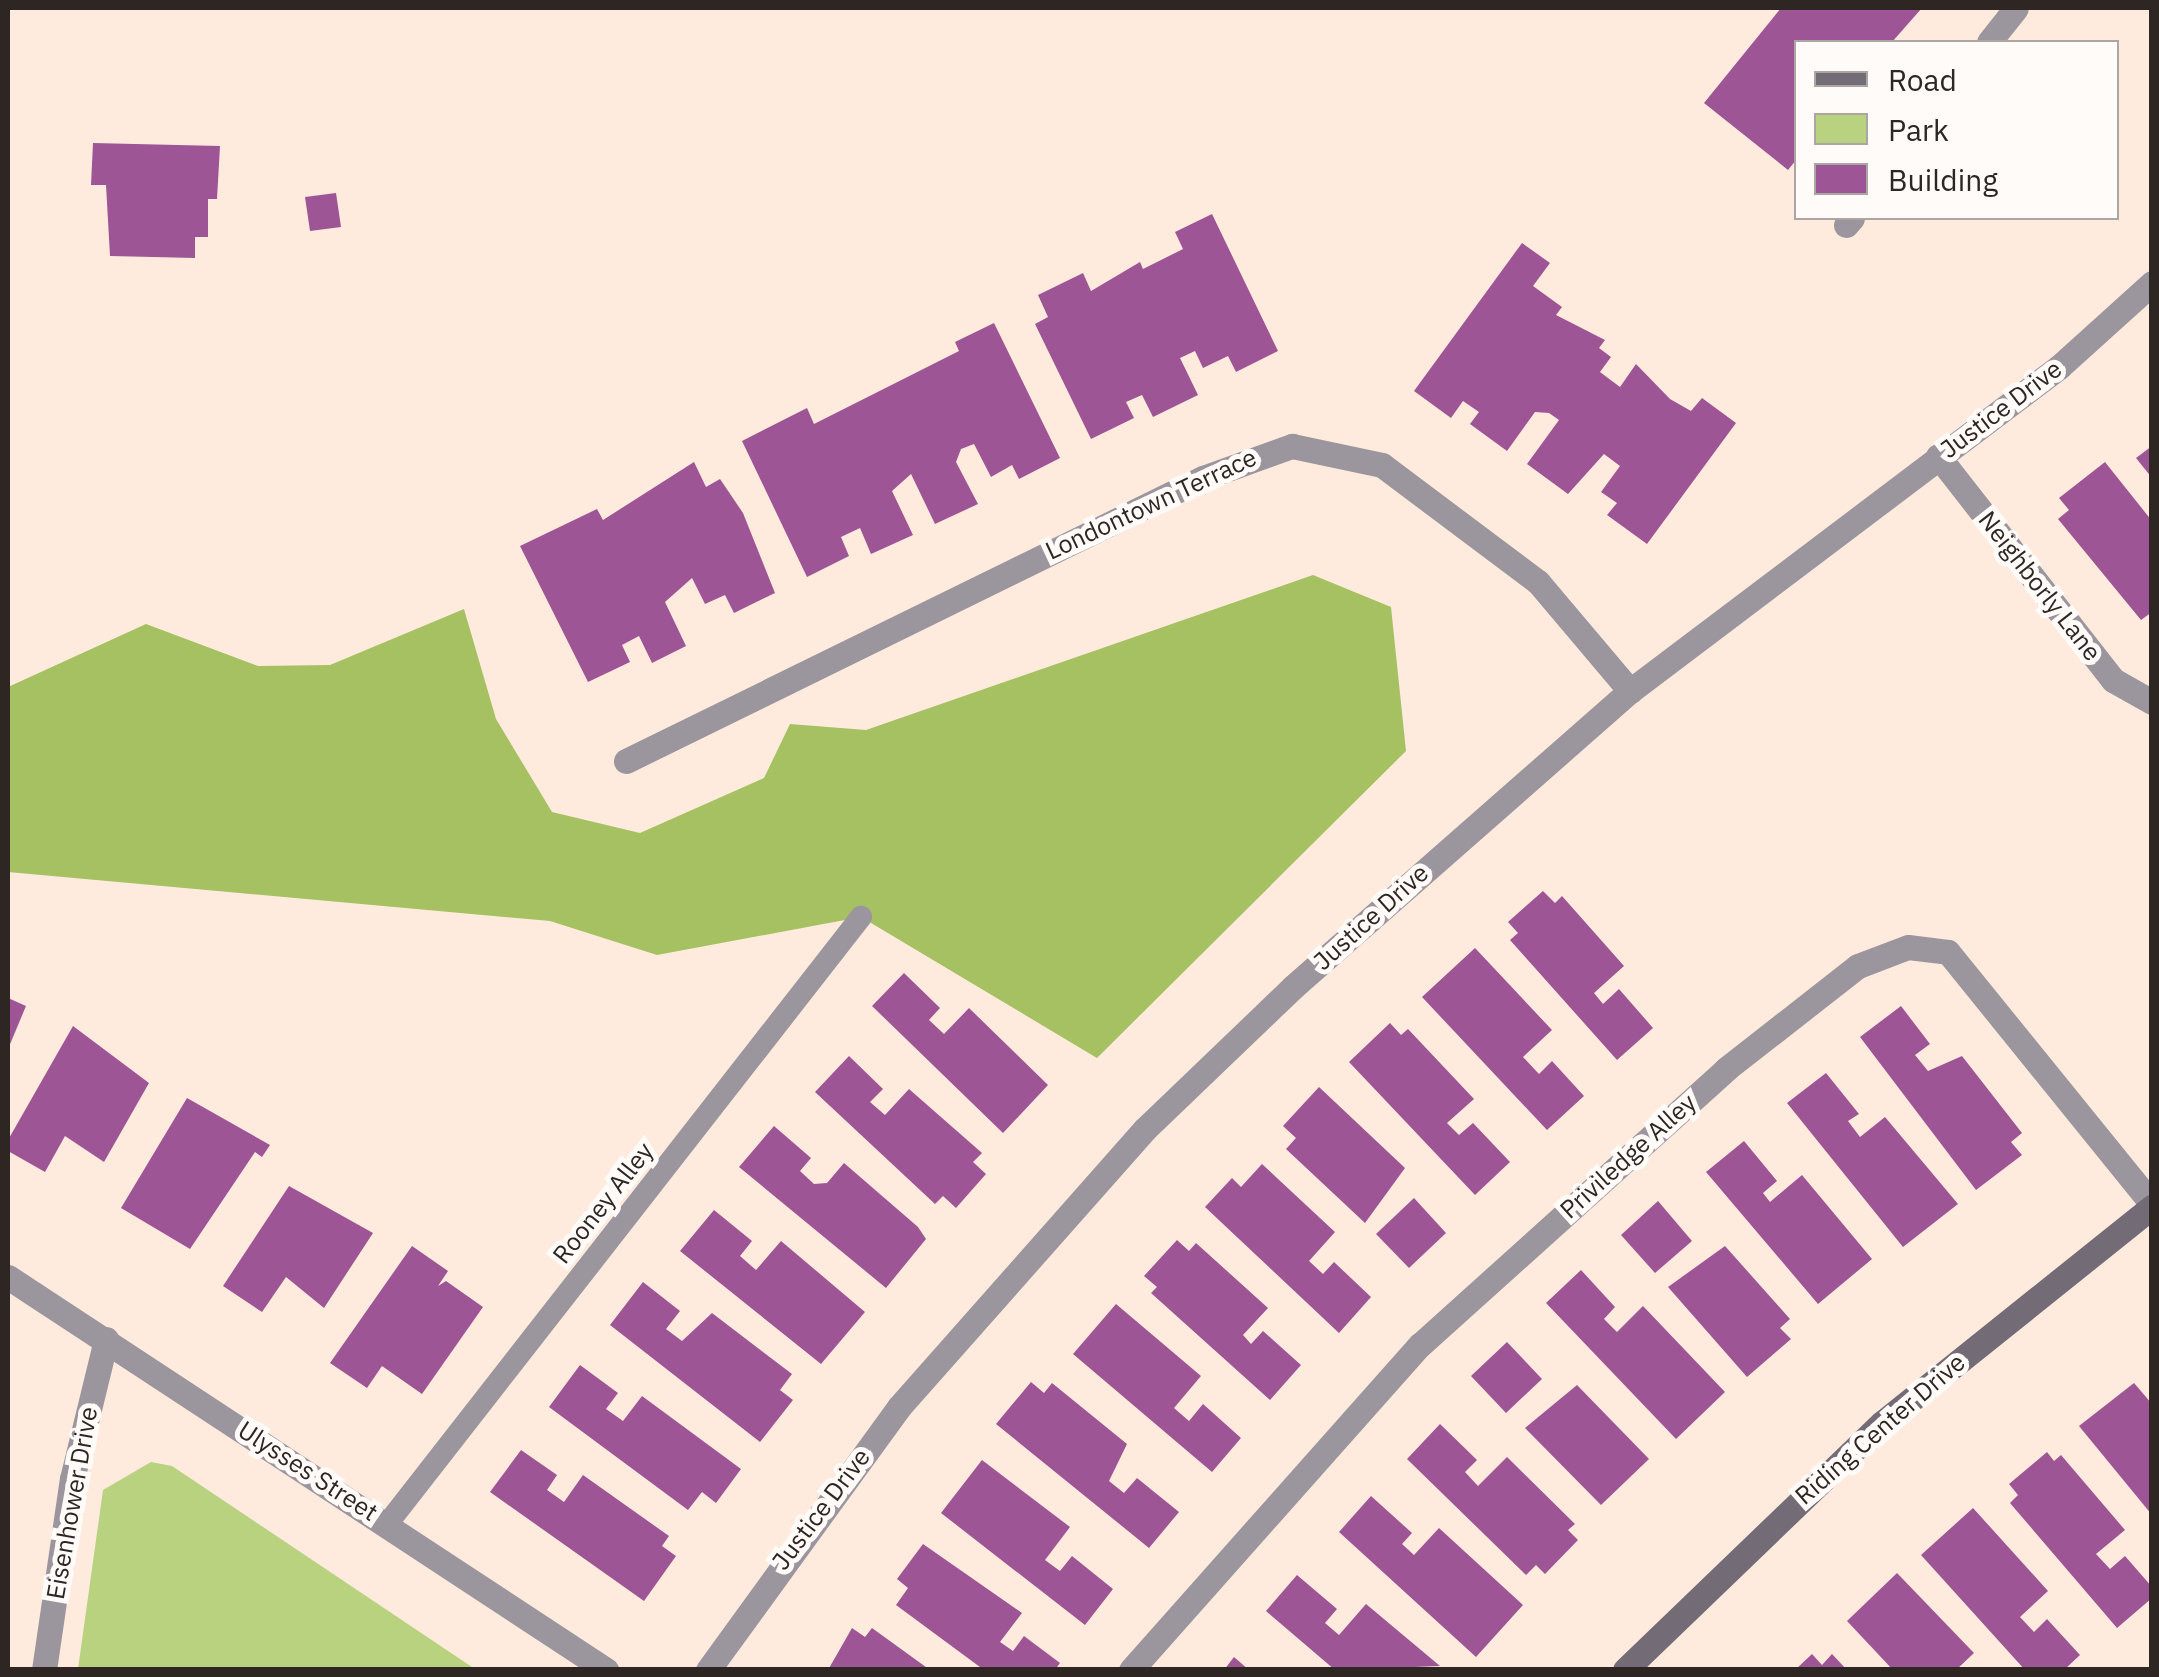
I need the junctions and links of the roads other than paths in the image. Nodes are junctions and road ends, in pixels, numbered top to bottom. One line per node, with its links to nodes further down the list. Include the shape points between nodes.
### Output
1 (2016, 8): 2 (street)
2 (1990, 40)
3 (2152, 283): 4 (street, Justice Drive)
4 (1938, 456): 5 (street, Justice Drive); 6 (street, Neighborly Lane, via 2113,680)
5 (1630, 692): 7 (street, Londontown Terrace, via 1538,582 1382,466 1292,446 1186,486); 15 (street, Justice Drive, via 1145,1129 899,1407)
6 (2152, 702)
7 (626, 761)
8 (862, 917): 12 (lane, Rooney Alley)
9 (2152, 1206): 16 (street, Priviledge Alley, via 1948,952 1908,947 1858,966 1726,1069 1420,1345); 17 (street, Riding Center Drive, via 1882,1424)
10 (8, 1277): 11 (street, Ulysses Street)
11 (106, 1338): 12 (street, Ulysses Street); 13 (street, Eisenhower Drive, via 72,1478)
12 (388, 1523): 14 (street, Ulysses Street)
13 (44, 1670)
14 (606, 1670)
15 (708, 1670)
16 (1131, 1670)
17 (1625, 1670)

